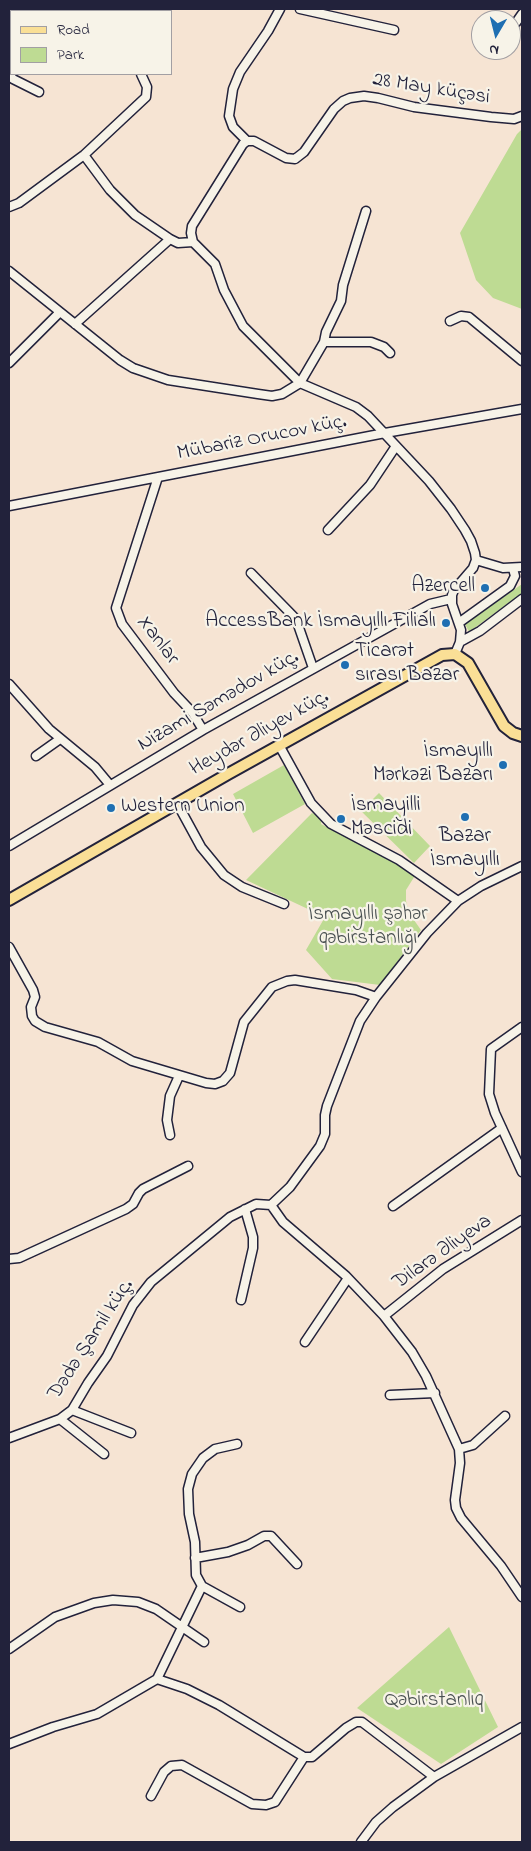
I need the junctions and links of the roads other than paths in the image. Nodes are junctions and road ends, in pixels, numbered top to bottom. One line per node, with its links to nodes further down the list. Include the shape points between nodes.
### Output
1 (280, 9): 8 (street, 28 May küçəsi, via 233,88 229,116 233,127)
2 (300, 9): 3 (street)
3 (394, 30)
4 (9, 74): 6 (street)
5 (141, 75): 9 (street, via 147,87 146,98)
6 (39, 92)
7 (522, 116): 8 (street, 28 May küçəsi, via 514,119 491,117 414,107 364,96 343,101 334,109 304,152 295,159)
8 (247, 141): 13 (street, via 192,226)
9 (84, 155): 10 (street); 12 (street, via 125,206)
10 (9, 208)
11 (366, 211): 18 (street, via 341,301)
12 (170, 240): 13 (street); 17 (street)
13 (193, 242): 22 (street, via 214,264 244,326)
14 (9, 271): 15 (street)
15 (60, 312): 17 (street); 21 (street)
16 (450, 321): 20 (street, via 461,316 469,317)
17 (75, 324): 22 (street, via 133,368 168,380 272,396)
18 (324, 342): 19 (street, via 371,342); 22 (street)
19 (390, 353)
20 (522, 361)
21 (9, 363)
22 (300, 383): 24 (street, via 356,407)
23 (522, 410): 24 (street, Mübariz Orucov küç.)
24 (385, 434): 25 (street); 26 (street, Mübariz Orucov küç.)
25 (396, 446): 28 (street, via 364,493); 29 (street, via 452,509 472,541)
26 (158, 477): 27 (street, Mübariz Orucov küç.); 40 (street, Xanlar, via 116,608 122,624)
27 (9, 506)
28 (328, 530)
29 (476, 560): 31 (street); 33 (street)
30 (522, 567): 31 (street)
31 (513, 569): 35 (street, via 515,576 510,586)
32 (251, 573): 38 (street, via 296,619)
33 (451, 599): 35 (street); 38 (street, Nizami Səmədov küç., via 430,604)
34 (522, 599): 36 (street)
35 (460, 622): 36 (street)
36 (460, 642): 37 (street)
37 (455, 654): 41 (main road, via 468,663 504,726); 43 (main road, Heydər Əliyev küç., via 442,655)
38 (313, 668): 40 (street, Nizami Səmədov küç.)
39 (9, 684): 42 (street)
40 (203, 730): 45 (street, Nizami Səmədov küç.)
41 (520, 736)
42 (60, 739): 44 (street); 45 (street, via 95,767)
43 (278, 745): 46 (main road, Heydər Əliyev küç.); 50 (street, via 311,802 331,824 399,860)
44 (36, 756)
45 (110, 785): 47 (street, Nizami Səmədov küç.)
46 (177, 803): 49 (main road, Heydər Əliyev küç.); 51 (street, via 200,847 224,875 242,887)
47 (9, 846)
48 (522, 866): 50 (street)
49 (9, 900)
50 (458, 901): 53 (street, via 427,932)
51 (284, 904)
52 (9, 947): 55 (street, via 33,990 35,997 31,1007 34,1021 98,1042 132,1061)
53 (376, 997): 55 (street, via 356,990 295,980 272,987 244,1022 230,1073 223,1081 206,1083); 60 (street, via 357,1028 327,1106 325,1134 320,1146 290,1188)
54 (522, 1026): 56 (street, via 495,1045 489,1055 489,1094)
55 (179, 1076): 57 (street, via 170,1096 167,1120)
56 (502, 1128): 59 (street); 61 (street)
57 (170, 1135)
58 (188, 1166): 64 (street, via 143,1189 126,1209 19,1258)
59 (522, 1172)
60 (271, 1205): 62 (street, Dədə Şamil küç., via 256,1204); 65 (street, via 283,1222)
61 (393, 1206)
62 (245, 1209): 66 (street, via 253,1248); 71 (street, Dədə Şamil küç., via 230,1217 151,1282 133,1305 107,1356)
63 (522, 1220): 67 (street, Dilarə Əliyeva, via 442,1269)
64 (9, 1259)
65 (348, 1278): 67 (street); 68 (street)
66 (241, 1300)
67 (384, 1316): 69 (street, via 412,1352)
68 (305, 1342)
69 (435, 1393): 70 (street); 77 (street)
70 (390, 1395)
71 (72, 1410): 73 (street, Dədə Şamil küç.); 74 (street)
72 (505, 1416): 77 (street, via 473,1445)
73 (60, 1419): 75 (street, Dədə Şamil küç.); 78 (street)
74 (131, 1433)
75 (9, 1438)
76 (237, 1444): 79 (street, via 215,1450 203,1458 192,1474 188,1489 189,1514 196,1542)
77 (459, 1449): 82 (street, via 456,1508)
78 (104, 1454)
79 (195, 1558): 80 (street, via 228,1552 271,1536); 81 (street, via 196,1574)
80 (297, 1564)
81 (202, 1586): 83 (street); 84 (street)
82 (522, 1597)
83 (240, 1607)
84 (182, 1625): 85 (street); 86 (street, via 138,1602 113,1600 55,1617); 87 (street)
85 (204, 1642)
86 (9, 1649)
87 (157, 1679): 89 (street, via 97,1714); 90 (street, via 219,1705)
88 (522, 1727): 91 (street)
89 (9, 1744)
90 (304, 1757): 91 (street, via 312,1757 346,1728 362,1722); 92 (street, via 275,1802 266,1805 252,1804 182,1765 171,1766 164,1772)
91 (434, 1777): 93 (street, via 376,1822)
92 (151, 1796)
93 (361, 1842)

